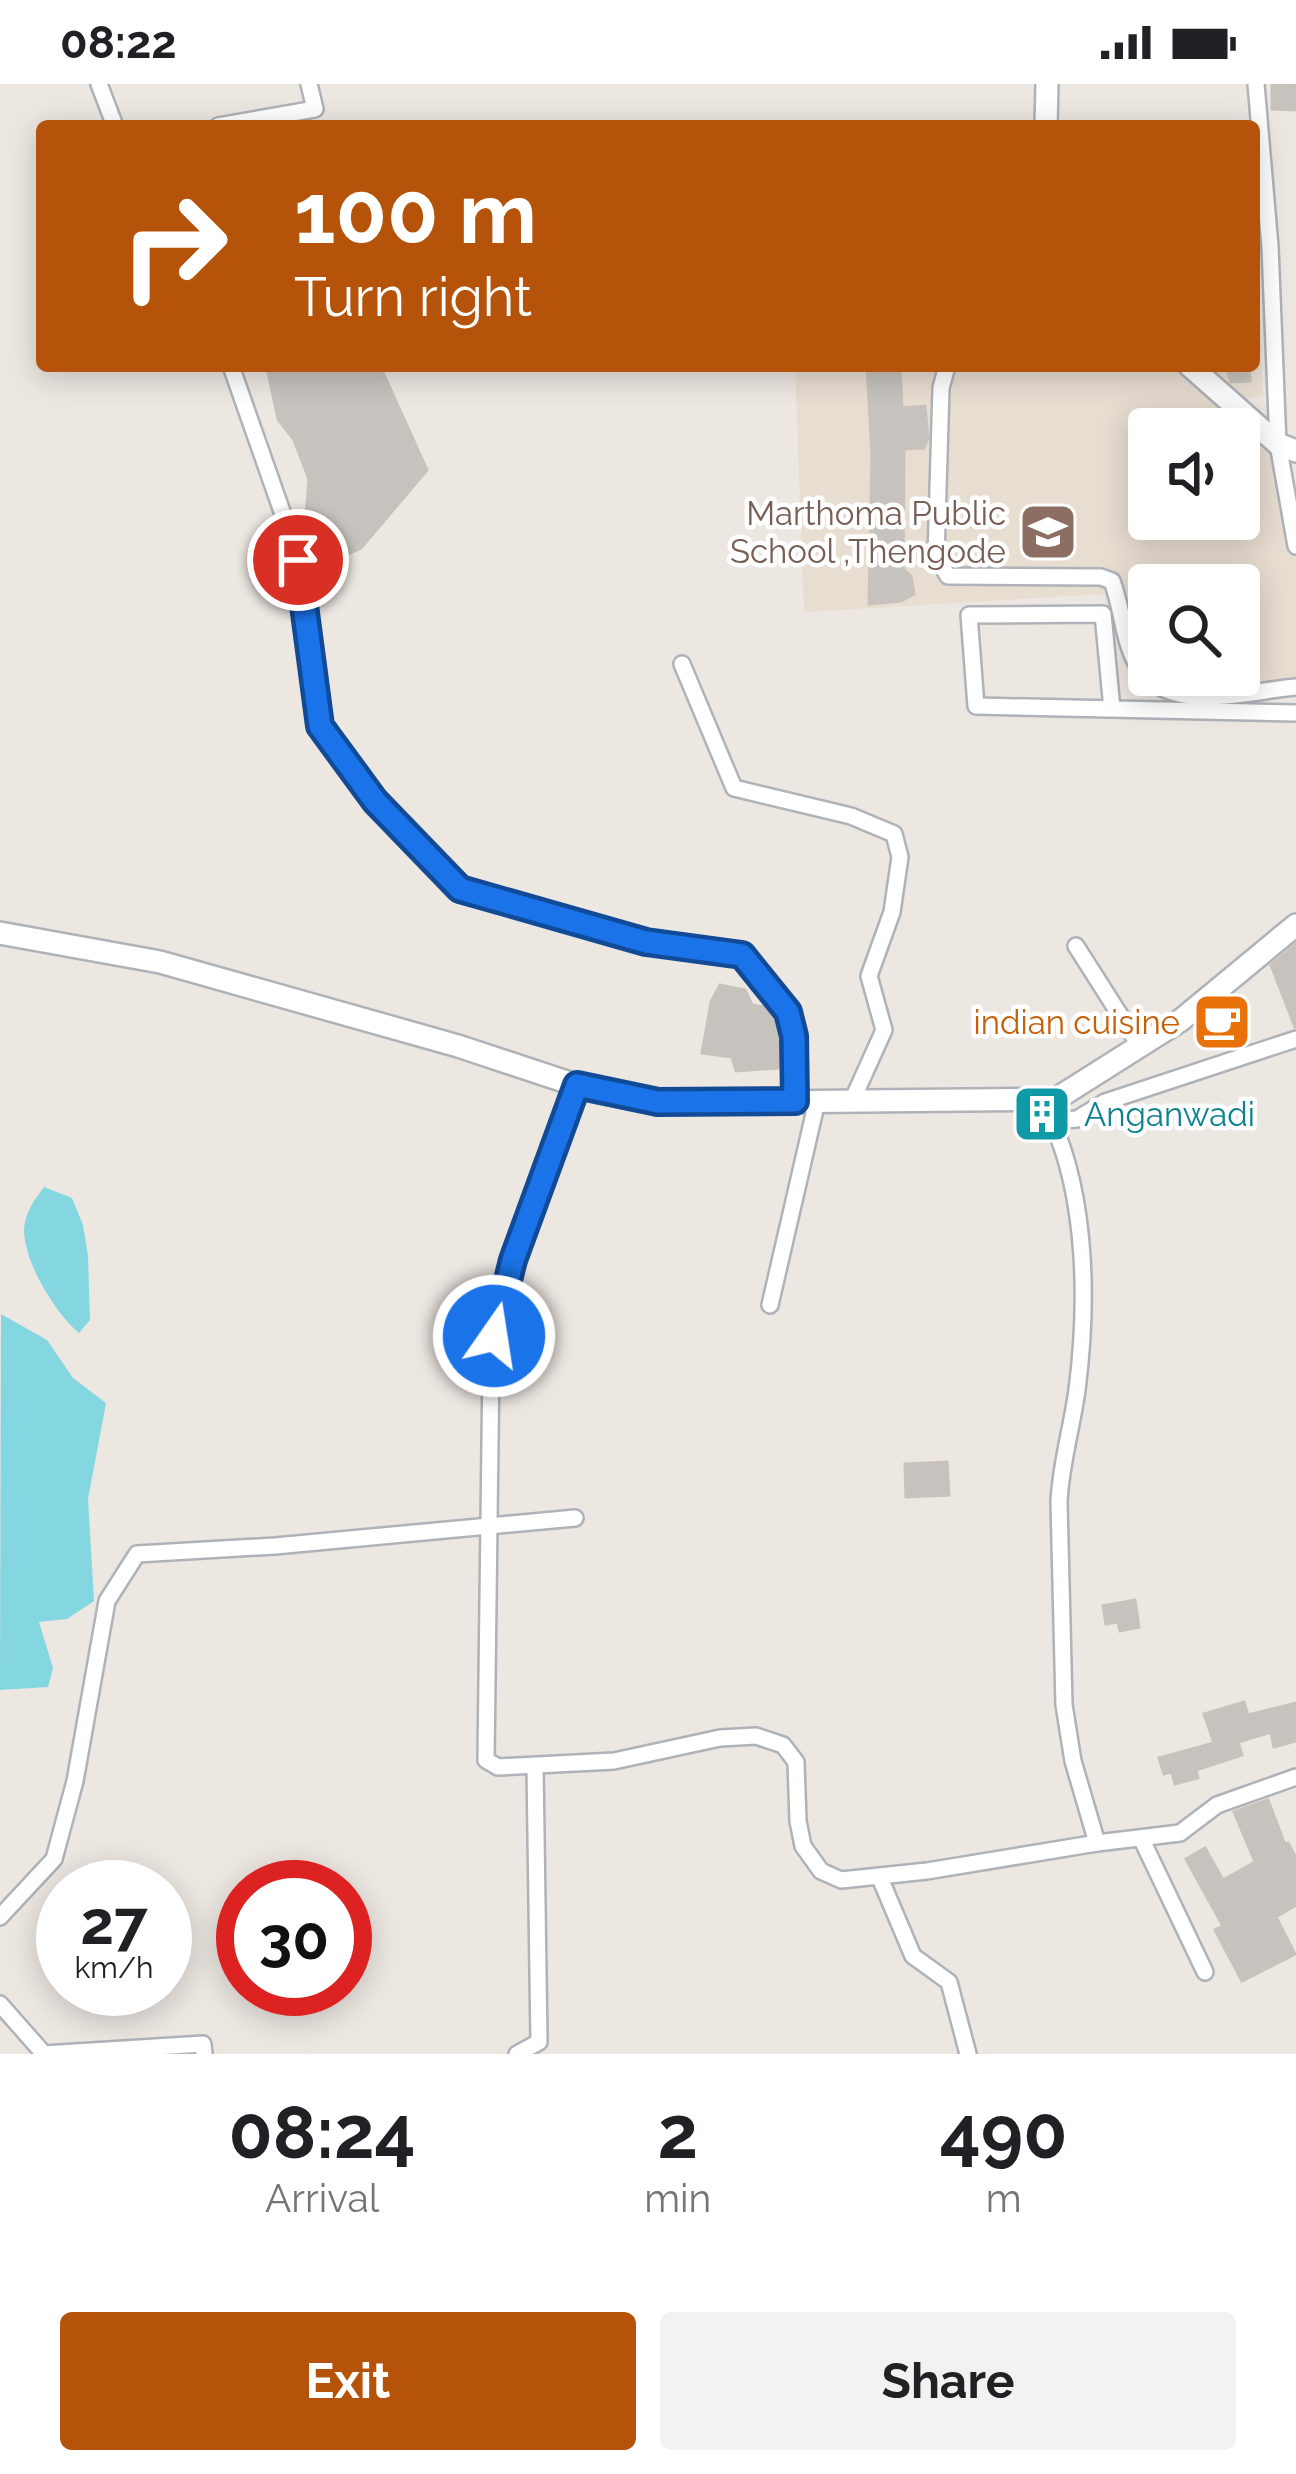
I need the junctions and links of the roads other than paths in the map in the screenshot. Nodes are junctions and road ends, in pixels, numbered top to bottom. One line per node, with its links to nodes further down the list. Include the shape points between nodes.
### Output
1 (99, 84): 5 (street)
2 (309, 84): 6 (street, via 316,110)
3 (1047, 84): 7 (main road)
4 (1256, 84): 8 (street)
5 (113, 120)
6 (255, 120)
7 (1046, 120)
8 (1259, 120)
9 (1260, 131): 13 (street)
10 (233, 372): 25 (street, via 298,560 320,726 375,801 460,889 646,942 742,955 788,1012)
11 (945, 372): 16 (street, via 936,557 948,576 1112,580 1134,661 1166,692)
12 (1197, 372): 13 (main road)
13 (1287, 447): 14 (street)
14 (1296, 546)
15 (682, 664): 26 (street, via 734,788 894,834 900,857 892,912 869,976 884,1030)
16 (1296, 686)
17 (1112, 709): 17 (street, via 976,706 969,615 1103,614); 18 (street)
18 (1296, 713)
19 (1296, 925): 23 (main road)
20 (0, 933): 24 (main road, via 160,962)
21 (1076, 946): 23 (street)
22 (1296, 1039): 27 (street, via 1106,1102 1077,1119)
23 (1139, 1046): 27 (main road)
24 (577, 1085): 25 (main road, via 658,1102); 30 (street, via 498,1311)
25 (806, 1101): 26 (main road); 28 (street)
26 (852, 1101): 27 (main road)
27 (1054, 1110): 34 (street, via 1081,1214 1078,1386 1060,1489 1064,1705)
28 (770, 1305)
29 (575, 1518): 30 (street)
30 (487, 1528): 31 (street, via 486,1760); 36 (street, via 137,1553 107,1601 54,1859)
31 (535, 1766): 35 (street, via 614,1761 720,1738 783,1744 796,1762 802,1846 821,1871 841,1880); 40 (street, via 539,2042)
32 (1296, 1778): 33 (street, via 1217,1805 1180,1833)
33 (1142, 1840): 34 (street); 37 (street)
34 (1097, 1843): 35 (street)
35 (880, 1878): 41 (street, via 913,1956 949,1982)
36 (0, 1917)
37 (1204, 1972)
38 (0, 2003): 39 (street, via 44,2054 203,2044)
39 (204, 2054)
40 (517, 2054)
41 (968, 2054)

